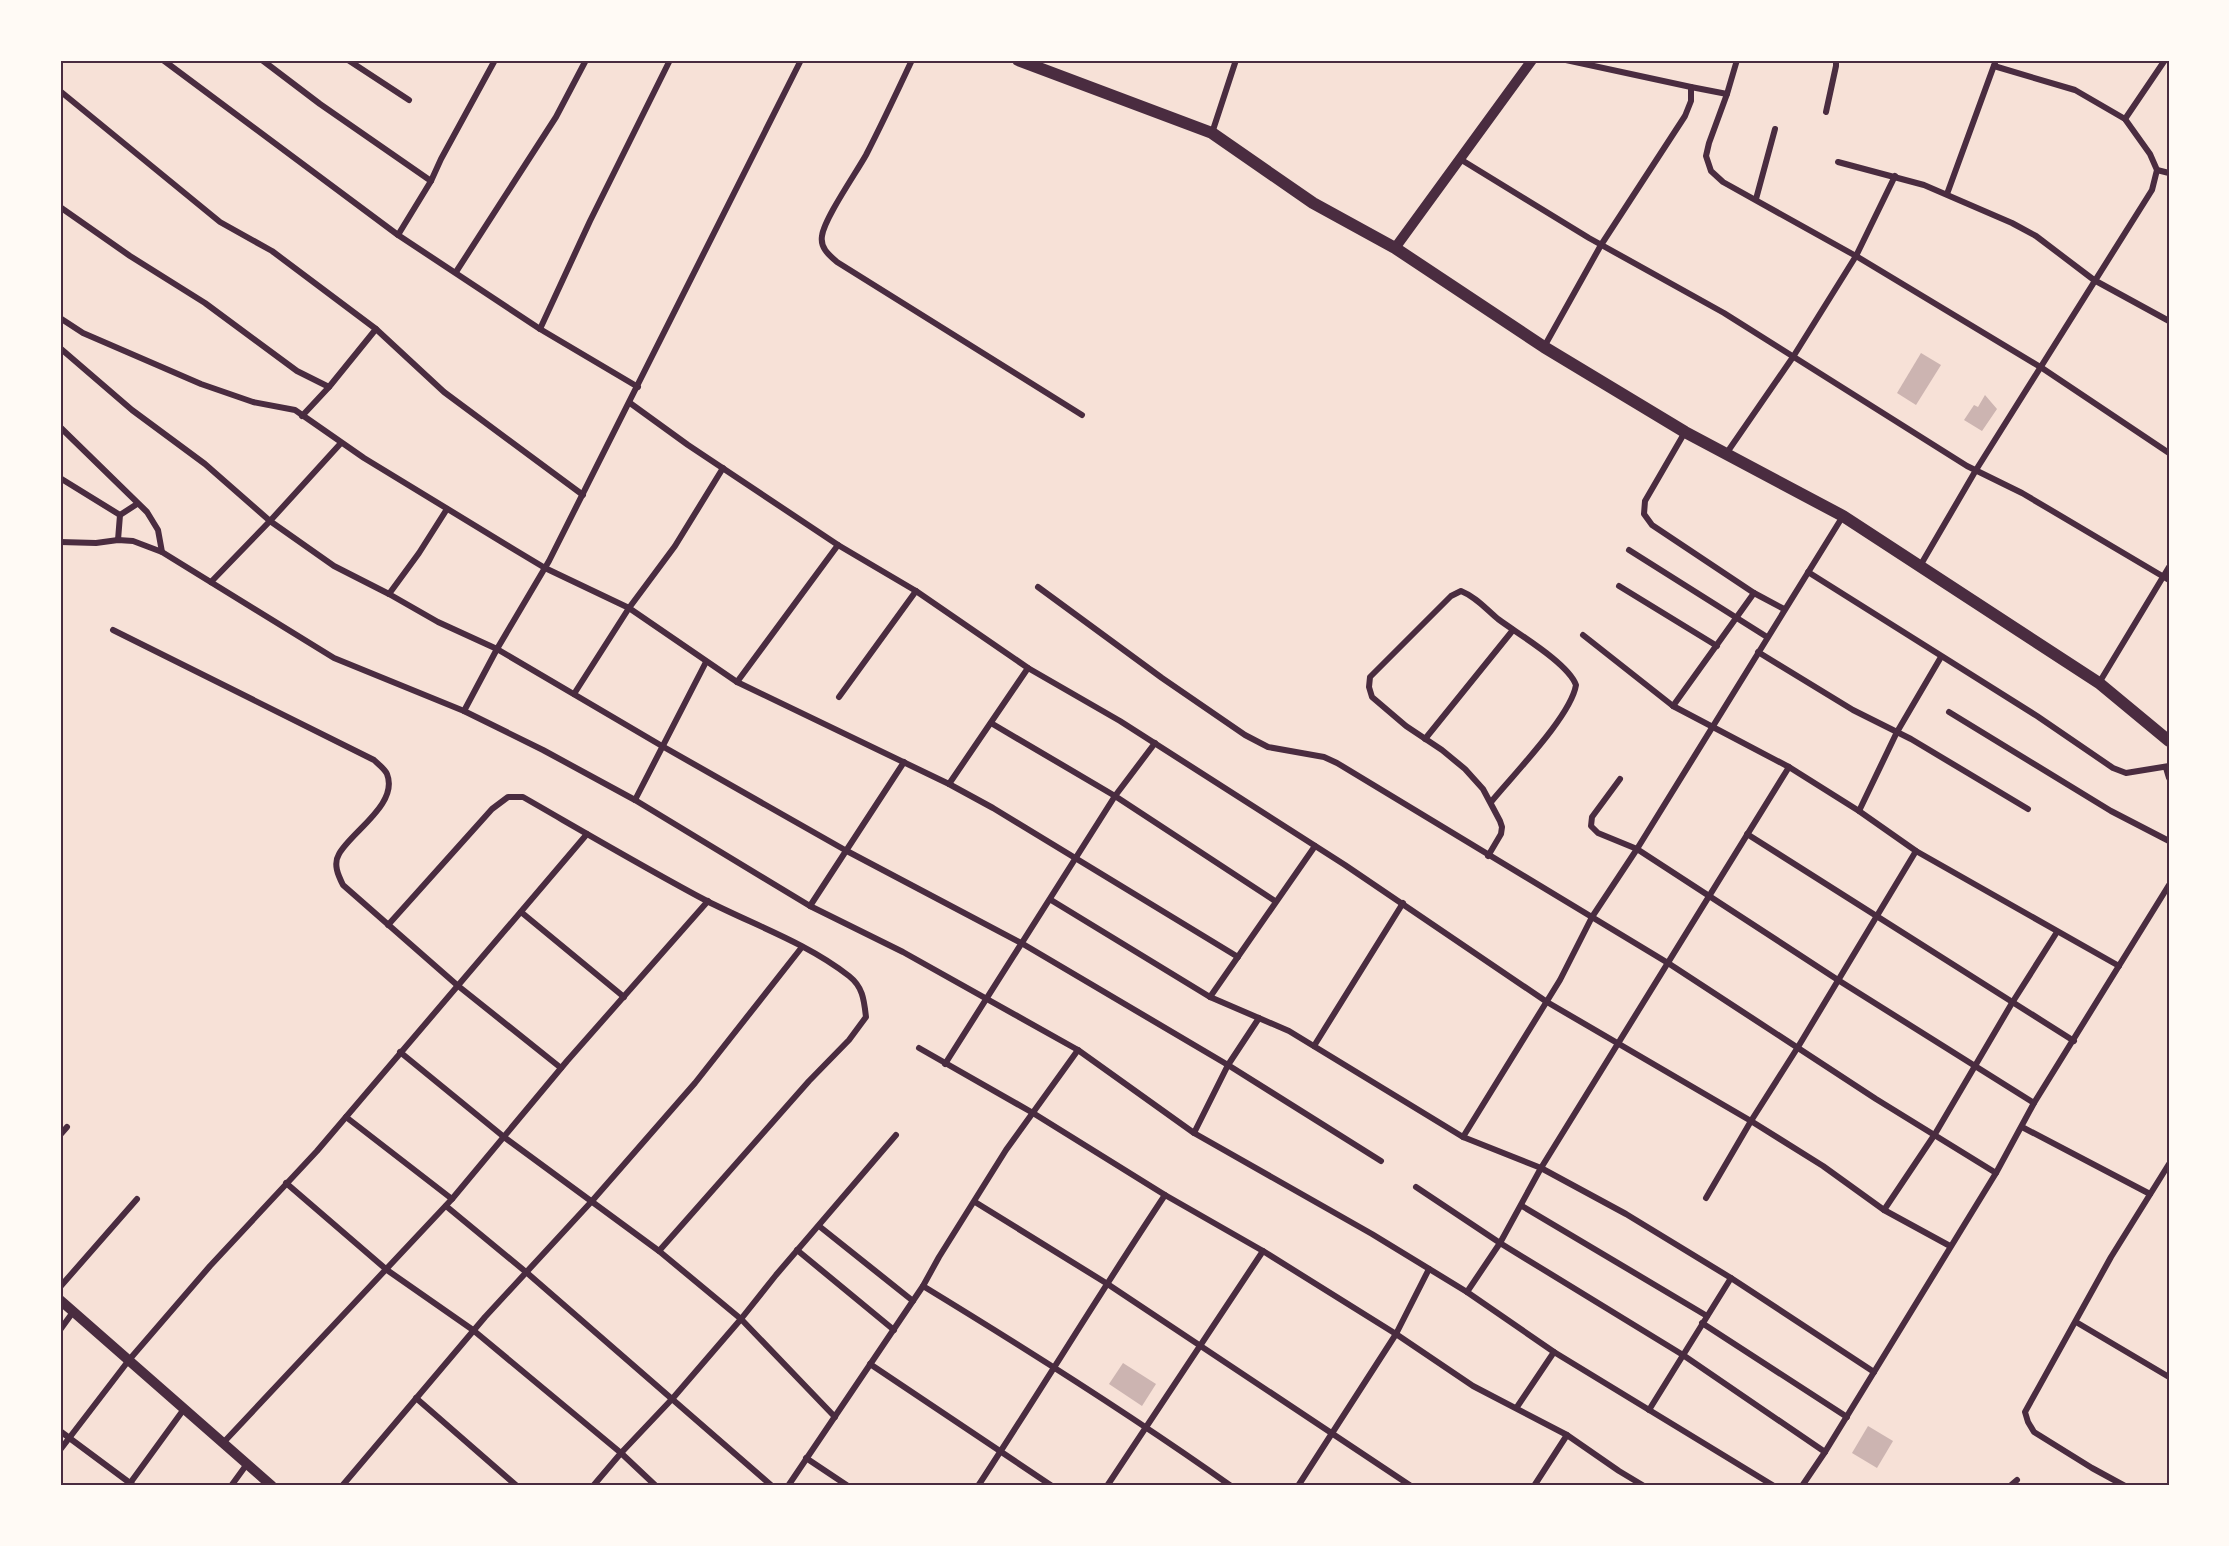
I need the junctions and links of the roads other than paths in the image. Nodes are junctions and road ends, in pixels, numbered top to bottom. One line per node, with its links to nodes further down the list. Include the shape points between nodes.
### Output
1 (163, 60): 34 (street)
2 (262, 60): 30 (street)
3 (348, 60): 20 (street)
4 (495, 60): 30 (street)
5 (586, 60): 38 (street, via 556,117)
6 (670, 60): 43 (street)
7 (801, 60): 49 (street)
8 (912, 60): 51 (street, via 866,155 829,218 822,245 837,262)
9 (1236, 60): 24 (street)
10 (1532, 60): 25 (street)
11 (1566, 60): 17 (street)
12 (1737, 60): 19 (street)
13 (1836, 60): 21 (street)
14 (2165, 60): 22 (street)
15 (1023, 61): 24 (main road)
16 (1995, 63): 22 (street, via 2074,90); 31 (street)
17 (1691, 87): 19 (street); 35 (street, via 1685,116)
18 (60, 92): 42 (street, via 220,222 272,251)
19 (1728, 94): 32 (street, via 1707,156 1711,171 1722,182)
20 (409, 100)
21 (1826, 112)
22 (2125, 119): 27 (street)
23 (1775, 129): 32 (street)
24 (1212, 133): 36 (main road, via 1313,203)
25 (1460, 159): 35 (street); 36 (street)
26 (1838, 162): 29 (street)
27 (2157, 170): 28 (street); 39 (street, via 2152,190)
28 (2169, 173)
29 (1895, 176): 31 (street); 37 (street)
30 (431, 181): 34 (street)
31 (1947, 194): 39 (street, via 2036,236)
32 (1756, 199): 37 (street)
33 (60, 207): 48 (street, via 205,303 297,371)
34 (398, 235): 38 (street)
35 (1601, 245): 44 (street); 46 (street)
36 (1395, 248): 44 (main road)
37 (1856, 256): 46 (street); 47 (street)
38 (456, 272): 43 (street)
39 (2094, 280): 41 (street); 47 (street)
40 (60, 318): 52 (street, via 83,333 180,375 253,402 294,410)
41 (2169, 321)
42 (376, 329): 48 (street); 61 (street, via 444,392)
43 (540, 329): 49 (street)
44 (1544, 347): 54 (main road)
45 (60, 348): 66 (street)
46 (1794, 357): 57 (street); 59 (street)
47 (2042, 368): 56 (street); 59 (street)
48 (329, 387): 52 (street)
49 (638, 387): 50 (street)
50 (630, 403): 58 (street); 61 (street)
51 (1082, 415)
52 (302, 416): 55 (street)
53 (60, 427): 62 (street)
54 (1685, 432): 57 (main road); 81 (street, via 1645,501 1644,514 1652,525)
55 (341, 443): 63 (street); 66 (street)
56 (2169, 453)
57 (1726, 454): 65 (main road)
58 (723, 468): 69 (street); 83 (street, via 675,546)
59 (1976, 470): 72 (street); 76 (street)
60 (60, 478): 64 (street)
61 (583, 495): 74 (street)
62 (137, 504): 64 (street); 71 (street, via 158,530)
63 (447, 509): 74 (street); 82 (street)
64 (120, 515): 67 (street)
65 (1843, 516): 72 (main road); 75 (street)
66 (270, 521): 77 (street); 82 (street, via 334,566)
67 (118, 540): 68 (street); 71 (street, via 133,540)
68 (60, 542)
69 (838, 545): 80 (street); 96 (street)
70 (1629, 550): 85 (street)
71 (162, 552): 77 (street)
72 (1920, 566): 97 (main road)
73 (2169, 567): 76 (street)
74 (545, 568): 83 (street); 91 (street)
75 (1808, 572): 84 (street); 93 (street)
76 (2166, 578): 97 (street)
77 (211, 582): 101 (street, via 334,658)
78 (1618, 586): 90 (street)
79 (1038, 587): 128 (street, via 1245,735 1268,747 1324,757)
80 (916, 591): 95 (street); 99 (street)
81 (1754, 593): 84 (street); 85 (street)
82 (389, 594): 91 (street)
83 (629, 608): 94 (street); 98 (street)
84 (1784, 609): 89 (street)
85 (1737, 617): 89 (street); 90 (street)
86 (113, 630): 140 (street, via 375,760 387,773 388,790 378,810 338,855 336,871 343,885)
87 (1513, 630): 106 (street); 106 (street, via 1461,591 1451,596 1370,677 1372,697); 118 (street, via 1568,672 1576,685 1575,695 1561,718)
88 (1583, 635): 100 (street)
89 (1767, 637): 92 (street)
90 (1716, 646): 100 (street)
91 (498, 649): 98 (street); 101 (street)
92 (1758, 652): 104 (street); 105 (street)
93 (1941, 657): 105 (street); 112 (street, via 2113,768 2126,773)
94 (706, 662): 96 (street); 109 (street)
95 (1028, 668): 103 (street); 108 (street)
96 (737, 682): 110 (street)
97 (2098, 683): 107 (main road)
98 (574, 694): 109 (street)
99 (839, 697)
100 (1673, 706): 104 (street)
101 (464, 711): 117 (street)
102 (1949, 712): 123 (street, via 2111,811)
103 (991, 723): 115 (street); 116 (street)
104 (1711, 727): 111 (street); 125 (street)
105 (1897, 732): 119 (street); 120 (street)
106 (1425, 739): 118 (street, via 1465,769)
107 (2169, 741)
108 (1155, 743): 116 (street); 124 (street)
109 (662, 746): 117 (street); 126 (street)
110 (904, 762): 115 (street); 126 (street)
111 (1789, 767): 120 (street); 122 (street)
112 (2168, 767): 113 (street)
113 (2169, 778)
114 (1620, 779): 125 (street, via 1592,817 1591,826 1598,833)
115 (949, 784): 129 (street)
116 (1115, 796): 129 (street); 133 (street)
117 (635, 800): 136 (street)
118 (1491, 802): 128 (street, via 1502,827)
119 (2028, 809)
120 (1859, 812): 127 (street)
121 (587, 834): 134 (street); 137 (street); 140 (street, via 523,797 508,797 492,809)
122 (1747, 834): 131 (street); 138 (street)
123 (2169, 841)
124 (1314, 846): 133 (street); 135 (street)
125 (1637, 849): 131 (street); 139 (street)
126 (845, 850): 136 (street); 142 (street)
127 (1916, 851): 138 (street); 141 (street)
128 (1488, 856): 139 (street)
129 (1077, 858): 132 (street); 144 (street)
130 (2169, 885): 146 (street)
131 (1709, 895): 145 (street); 147 (street)
132 (1051, 900): 142 (street); 150 (street)
133 (1275, 901): 144 (street)
134 (708, 902): 143 (street); 149 (street)
135 (1403, 903): 152 (street); 157 (street)
136 (810, 906): 151 (street)
137 (520, 912): 148 (street); 149 (street)
138 (1876, 915): 147 (street); 153 (street)
139 (1592, 917): 145 (street); 152 (street)
140 (388, 925): 148 (street)
141 (2057, 932): 146 (street); 153 (street)
142 (1023, 944): 151 (street); 163 (street)
143 (802, 947): 189 (street, via 695,1083); 198 (street, via 851,977 864,993 866,1017)
144 (1238, 957): 150 (street)
145 (1668, 963): 156 (street); 158 (street)
146 (2119, 966): 155 (street)
147 (1839, 980): 158 (street); 164 (street)
148 (457, 985): 161 (street); 165 (street)
149 (624, 997): 165 (street)
150 (1210, 997): 154 (street)
151 (987, 999): 160 (street); 162 (street)
152 (1547, 1002): 156 (street); 177 (street)
153 (2012, 1003): 155 (street); 164 (street)
154 (1259, 1018): 157 (street); 163 (street)
155 (2074, 1041): 166 (street)
156 (1618, 1044): 169 (street); 180 (street)
157 (1314, 1046): 177 (street)
158 (1798, 1047): 169 (street); 173 (street)
159 (919, 1048): 162 (street)
160 (1078, 1050): 167 (street); 172 (street)
161 (400, 1052): 168 (street); 176 (street)
162 (945, 1064): 167 (street)
163 (1228, 1065): 172 (street); 178 (street)
164 (1975, 1066): 166 (street); 173 (street)
165 (561, 1068): 176 (street)
166 (2034, 1103): 171 (street)
167 (1033, 1113): 185 (street); 190 (street)
168 (346, 1117): 182 (street); 188 (street)
169 (1751, 1121): 186 (street); 193 (street)
170 (67, 1127): 174 (street)
171 (2022, 1127): 181 (street); 184 (street)
172 (1194, 1133): 200 (street)
173 (1935, 1134): 181 (street); 193 (street)
174 (60, 1135)
175 (896, 1135): 194 (street)
176 (504, 1137): 188 (street); 189 (street)
177 (1463, 1137): 180 (street)
178 (1381, 1161)
179 (2169, 1164): 184 (street)
180 (1541, 1168): 192 (street); 203 (street)
181 (1995, 1173): 196 (street)
182 (286, 1183): 201 (street); 222 (street)
183 (1416, 1187): 195 (street)
184 (2150, 1194): 213 (street)
185 (1165, 1195): 199 (street); 204 (street)
186 (1706, 1198)
187 (137, 1199): 205 (street)
188 (452, 1199): 191 (street)
189 (592, 1201): 198 (street); 202 (street)
190 (975, 1202): 204 (street); 206 (street)
191 (446, 1206): 201 (street); 202 (street)
192 (1522, 1206): 195 (street); 211 (street)
193 (1884, 1210): 196 (street)
194 (819, 1226): 197 (street); 209 (street)
195 (1500, 1243): 207 (street); 221 (street)
196 (1950, 1246): 225 (street)
197 (797, 1250): 212 (street); 217 (street)
198 (659, 1251): 212 (street)
199 (1263, 1251): 218 (street); 219 (street)
200 (1429, 1269): 207 (street); 218 (street)
201 (387, 1270): 216 (street); 239 (street)
202 (526, 1272): 216 (street); 228 (street)
203 (1731, 1278): 211 (street); 225 (street)
204 (1106, 1283): 219 (street); 224 (street)
205 (60, 1287)
206 (923, 1287): 209 (street); 224 (street)
207 (1467, 1292): 220 (street)
208 (60, 1300): 210 (street)
209 (913, 1301): 217 (street)
210 (73, 1312): 215 (street); 222 (street)
211 (1707, 1316): 214 (street)
212 (741, 1319): 228 (street); 232 (street)
213 (2076, 1322): 226 (street); 268 (street, via 2025,1412 2034,1432)
214 (1702, 1323): 221 (street); 233 (street)
215 (60, 1330)
216 (473, 1330): 227 (street); 243 (street)
217 (894, 1330): 223 (street)
218 (1396, 1334): 229 (street, via 1473,1386); 236 (street)
219 (1200, 1344): 234 (street); 236 (street)
220 (1554, 1352): 229 (street); 231 (street)
221 (1683, 1355): 231 (street); 242 (street)
222 (129, 1360): 230 (street); 238 (street)
223 (870, 1364): 232 (street); 241 (street)
224 (1056, 1368): 234 (street); 241 (street)
225 (1874, 1372): 233 (street)
226 (2169, 1377)
227 (416, 1398): 250 (street); 251 (street)
228 (673, 1398): 243 (street); 254 (street)
229 (1517, 1407): 237 (street)
230 (184, 1409): 239 (street); 247 (street)
231 (1649, 1410): 265 (street)
232 (835, 1417): 244 (street)
233 (1847, 1417): 242 (street)
234 (1147, 1427): 259 (street); 260 (street)
235 (60, 1431): 238 (street)
236 (1333, 1433): 261 (street); 262 (street)
237 (1567, 1435): 263 (street); 264 (street)
238 (69, 1437): 240 (street); 247 (street)
239 (224, 1443): 245 (street)
240 (60, 1450)
241 (1000, 1452): 257 (street); 258 (street)
242 (1825, 1452): 266 (street)
243 (621, 1453): 252 (street); 253 (street)
244 (806, 1458): 255 (street); 256 (street)
245 (247, 1464): 248 (street); 249 (street)
246 (2017, 1480): 267 (street)
247 (131, 1485)
248 (231, 1486)
249 (272, 1486)
250 (342, 1486)
251 (517, 1486)
252 (593, 1486)
253 (656, 1486)
254 (772, 1486)
255 (788, 1486)
256 (848, 1486)
257 (978, 1486)
258 (1052, 1486)
259 (1107, 1486)
260 (1231, 1486)
261 (1298, 1486)
262 (1411, 1486)
263 (1534, 1486)
264 (1644, 1486)
265 (1774, 1486)
266 (1802, 1486)
267 (2010, 1486)
268 (2125, 1486)

